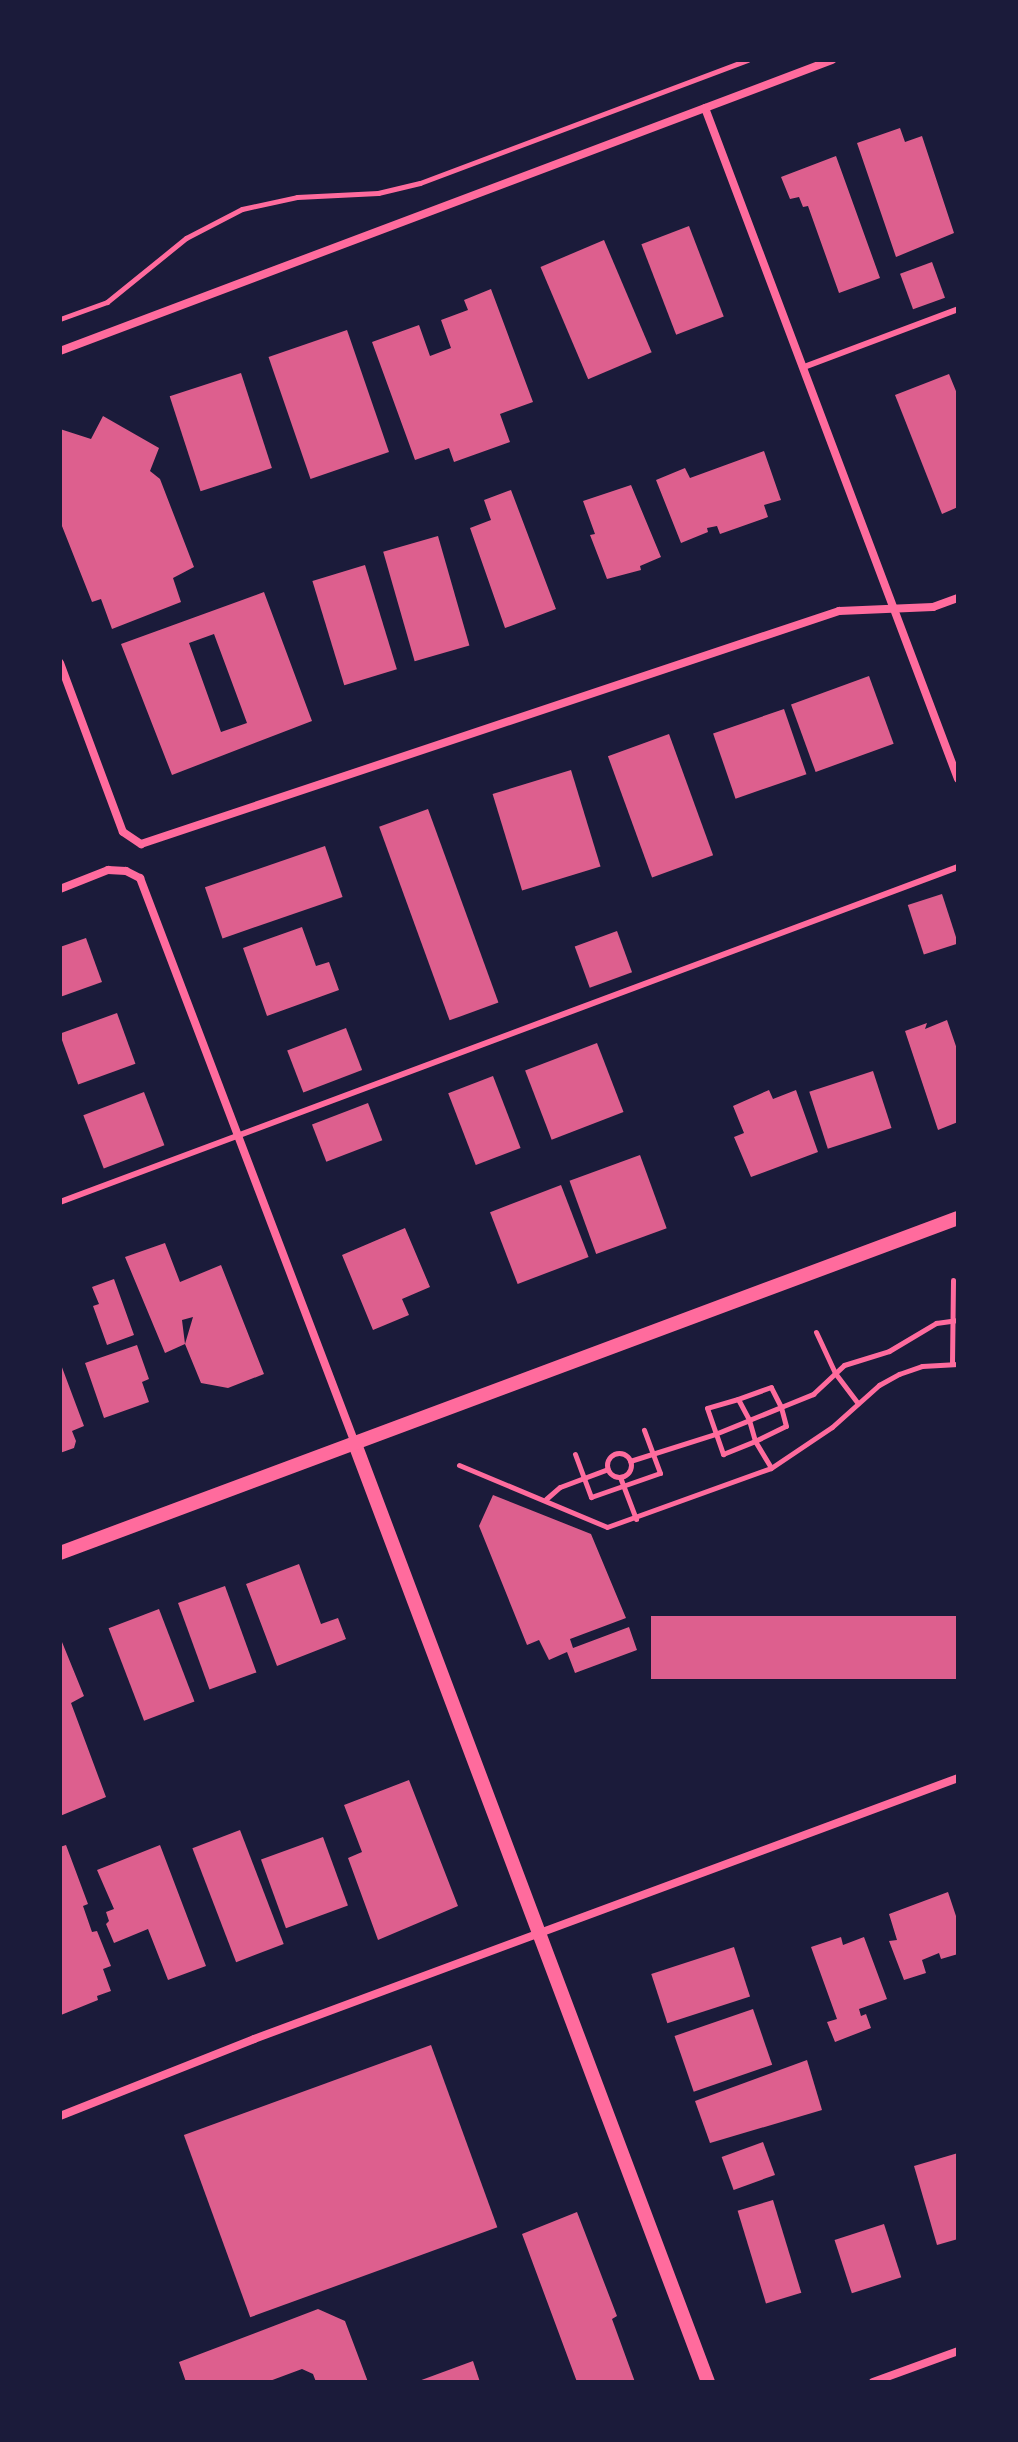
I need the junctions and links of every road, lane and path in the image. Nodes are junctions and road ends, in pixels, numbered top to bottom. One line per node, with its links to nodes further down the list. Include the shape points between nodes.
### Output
1 (748, 60): 5 (path, via 420,183 242,209 186,238 107,302)
2 (832, 60): 3 (street)
3 (705, 108): 6 (street); 7 (street)
4 (958, 309): 7 (lane)
5 (60, 319)
6 (60, 351)
7 (804, 367): 9 (street)
8 (958, 598): 9 (street)
9 (896, 611): 10 (street, via 839,611 141,844 123,832); 11 (street)
10 (60, 663)
11 (958, 779)
12 (958, 867): 14 (lane)
13 (60, 889): 14 (street, via 108,870 140,878)
14 (237, 1136): 15 (lane); 29 (street)
15 (60, 1202)
16 (958, 1218): 29 (street)
17 (953, 1280): 18 (path)
18 (956, 1320): 20 (path); 21 (path, via 936,1323 889,1351 856,1359)
19 (816, 1332): 21 (path)
20 (955, 1364): 23 (path, via 899,1374)
21 (835, 1373): 23 (path); 24 (path, via 813,1394)
22 (738, 1399): 24 (path, via 771,1387); 25 (path); 27 (path, via 707,1408)
23 (858, 1403): 34 (path)
24 (781, 1407): 25 (path); 28 (path, via 786,1426)
25 (749, 1420): 27 (path); 28 (path)
26 (644, 1430): 31 (path)
27 (715, 1434): 28 (path, via 723,1454); 31 (path)
28 (755, 1441): 34 (path)
29 (355, 1444): 41 (street); 43 (street)
30 (575, 1454): 37 (path)
31 (653, 1454): 32 (path); 38 (path, via 660,1473)
32 (630, 1461): 35 (path, via 614,1454); 36 (path, via 629,1472)
33 (459, 1465): 39 (path)
34 (771, 1468): 40 (path)
35 (608, 1469): 36 (path); 37 (path)
36 (620, 1477): 38 (path)
37 (584, 1478): 38 (path, via 591,1497); 39 (path)
38 (623, 1486): 40 (path)
39 (546, 1499): 40 (path, via 607,1527)
40 (636, 1519)
41 (60, 1553)
42 (958, 1778): 43 (street)
43 (539, 1934): 44 (street); 46 (street)
44 (60, 2116)
45 (958, 2351): 47 (street)
46 (708, 2382)
47 (873, 2382)

